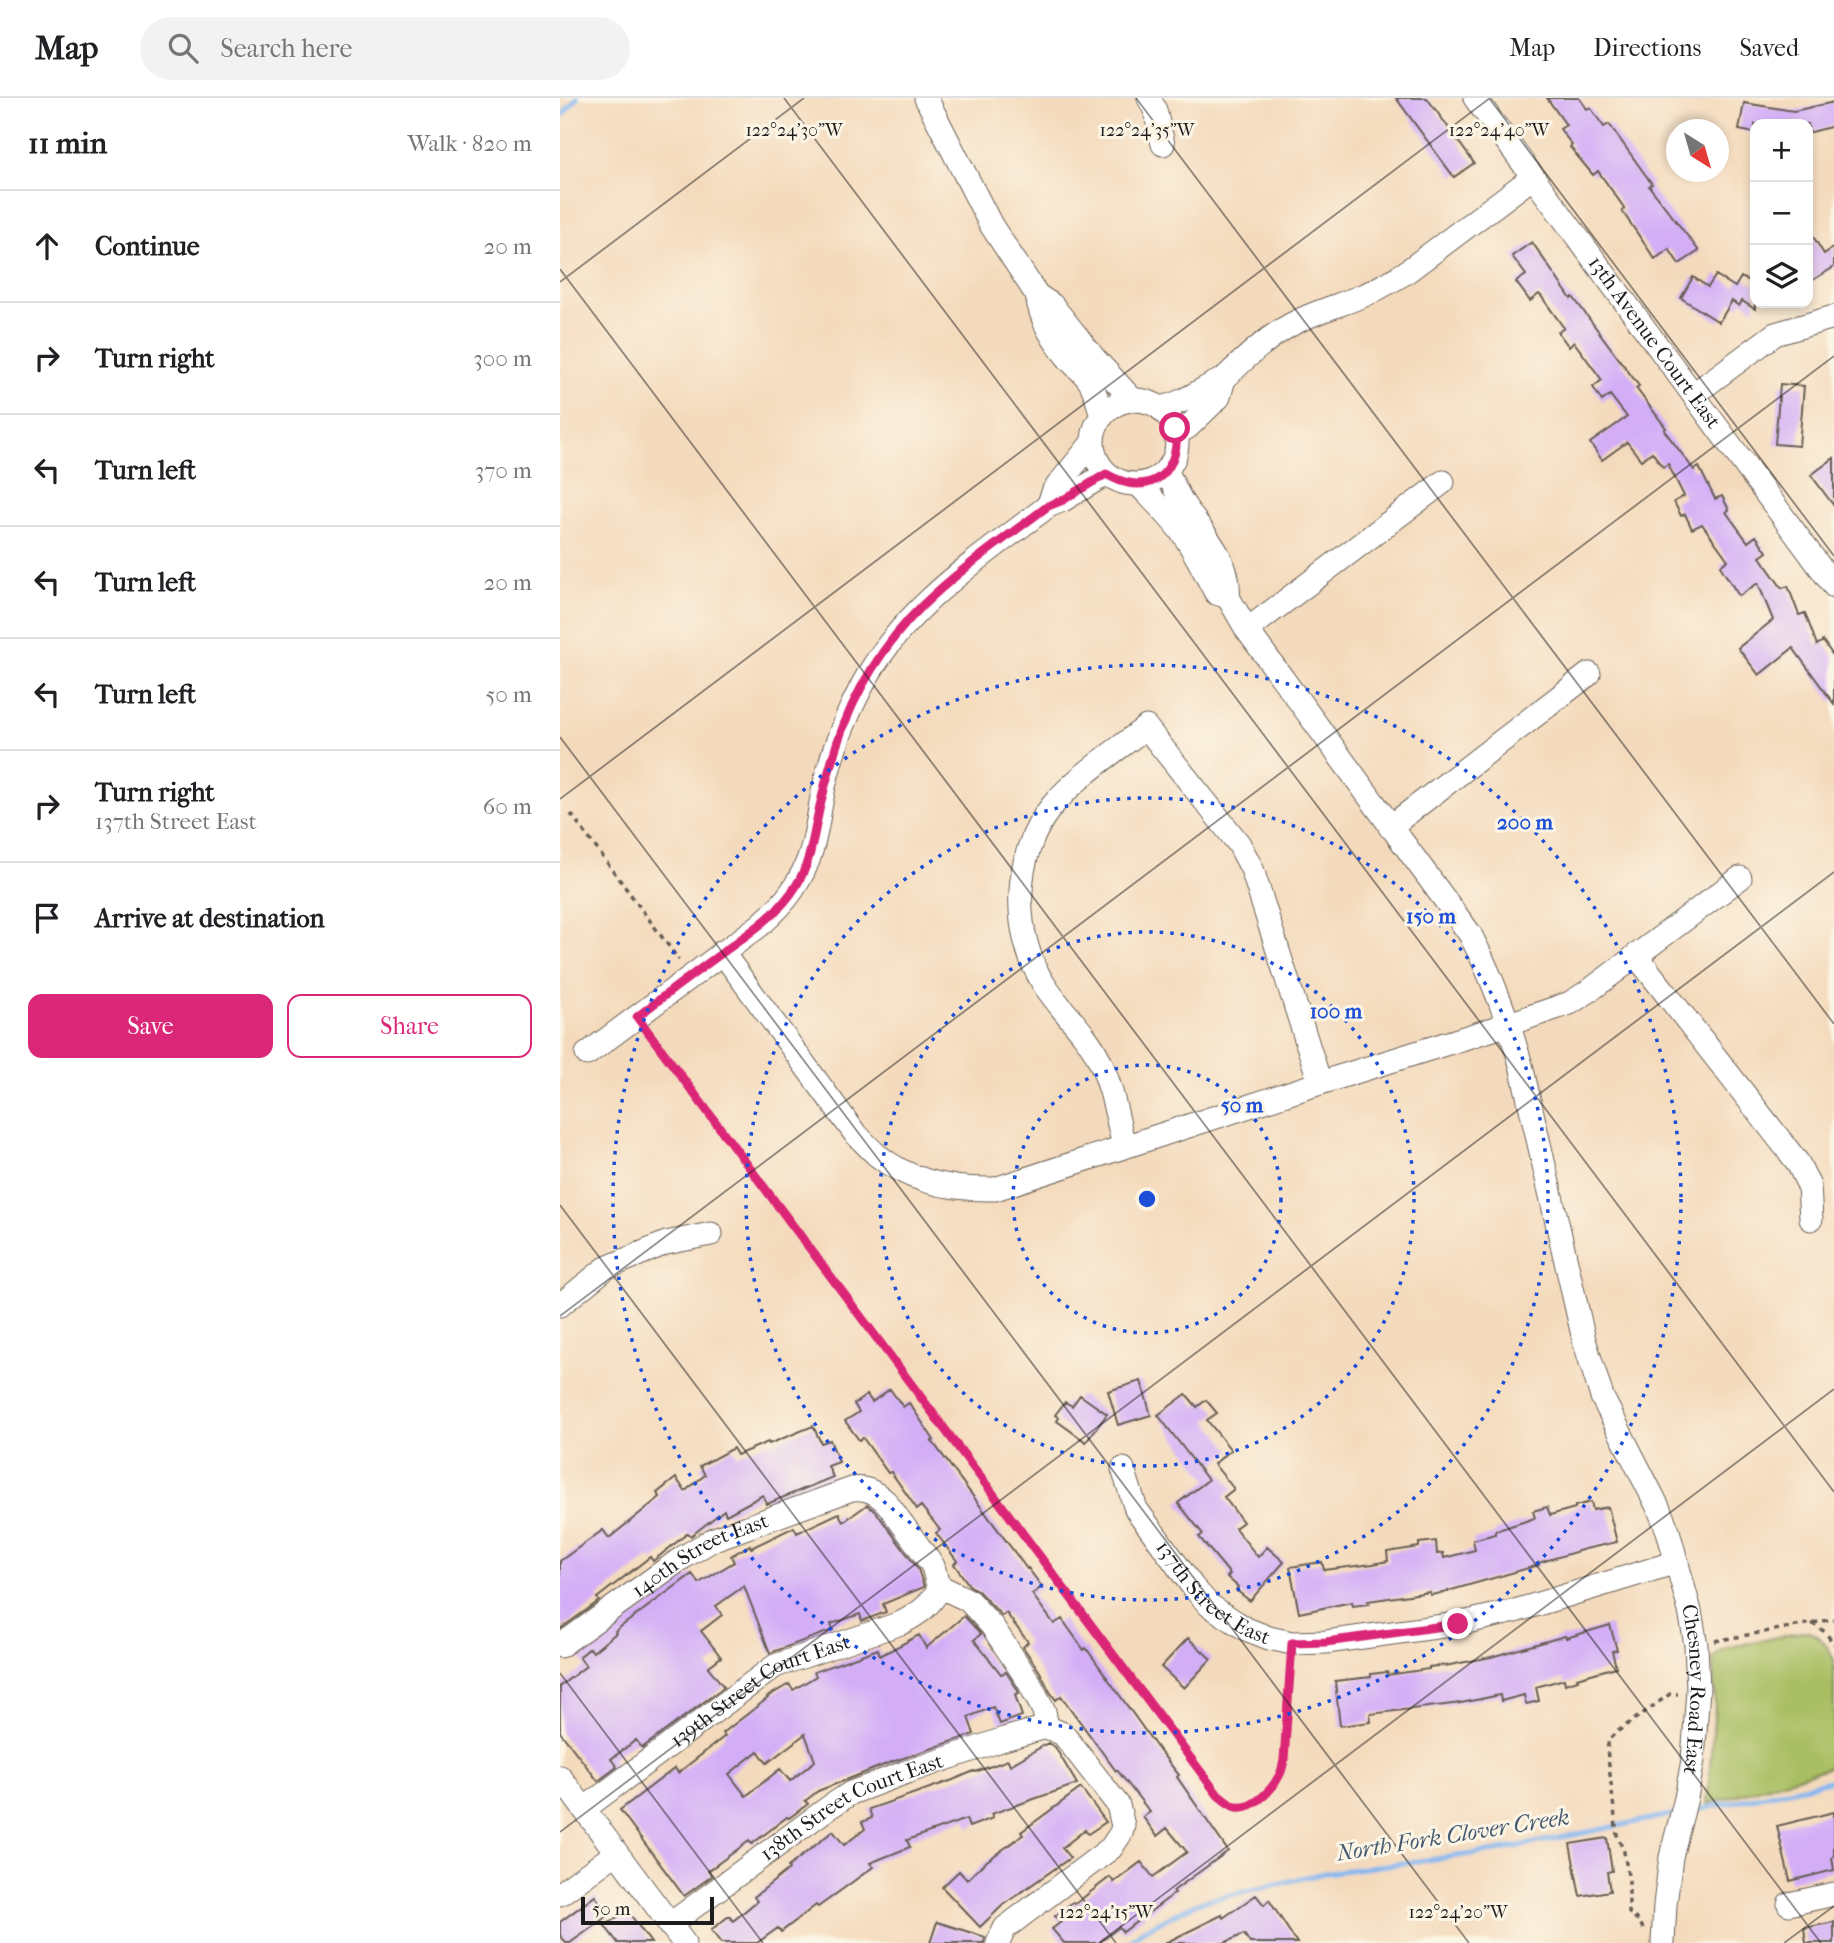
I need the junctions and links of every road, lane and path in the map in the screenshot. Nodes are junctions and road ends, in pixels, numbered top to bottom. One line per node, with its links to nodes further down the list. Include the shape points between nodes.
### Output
1 (926, 98): 6 (street, via 991,225)
2 (1149, 98): 4 (street)
3 (1475, 98): 5 (street, 13th Avenue Court East)
4 (1163, 144)
5 (1533, 177): 8 (street, via 1383,286 1283,329); 9 (street, 13th Avenue Court East)
6 (1037, 295): 10 (street, via 1052,305); 12 (street, via 1046,326 1088,379)
7 (1834, 317): 9 (street, via 1775,334)
8 (1224, 379): 11 (street, via 1176,405); 13 (street, via 1219,397)
9 (1694, 394): 20 (street, 13th Avenue Court East)
10 (1132, 399): 11 (street); 12 (street, via 1118,402)
11 (1161, 408): 13 (street)
12 (1101, 416): 14 (street)
13 (1176, 434): 15 (street, via 1175,455)
14 (1092, 443): 16 (street); 19 (street, via 1054,490)
15 (1166, 470): 18 (street); 21 (street, via 1215,549 1229,585)
16 (1106, 474): 18 (street); 19 (street)
17 (1443, 482): 22 (street)
18 (1138, 484): 21 (street, via 1184,535 1216,593)
19 (1048, 506): 27 (street, via 952,580 894,638 864,682 842,729 827,775 813,847 796,886 779,909)
20 (1832, 579)
21 (1228, 597): 22 (street, Chesney Road East)
22 (1247, 630): 25 (street, Chesney Road East)
23 (1589, 674): 25 (street)
24 (571, 814): 29 (path)
25 (1390, 827): 31 (street, Chesney Road East, via 1470,934)
26 (1740, 878): 28 (street)
27 (722, 952): 29 (street); 34 (street, via 854,1132 895,1168 945,1185 995,1189)
28 (1636, 956): 31 (street, via 1570,1003); 35 (street, via 1798,1163 1809,1186)
29 (691, 976): 30 (street)
30 (637, 1017): 32 (street); 43 (path, via 1218,1795 1239,1808 1261,1798 1280,1775)
31 (1509, 1024): 33 (street); 39 (street, Chesney Road East, via 1592,1369 1658,1507)
32 (587, 1054)
33 (1320, 1083): 34 (street); 34 (street, via 1252,869 1239,845 1146,727 1051,807 1029,848 1021,899 1034,964 1043,984 1101,1062)
34 (1124, 1146)
35 (1811, 1219)
36 (711, 1234): 37 (street, via 666,1243 606,1268)
37 (560, 1305)
38 (1123, 1469): 43 (street, 137th Street East, via 1136,1509 1209,1605 1246,1629)
39 (1676, 1562): 43 (street, 137th Street East, via 1458,1624); 45 (street, Chesney Road East)
40 (941, 1587): 46 (street, 140th Street East, via 933,1566 887,1503 871,1491 852,1489 715,1539); 48 (street, via 968,1600 992,1626 1028,1679); 50 (street, 139th Street Court East, via 915,1616 775,1667)
41 (1834, 1619): 42 (path)
42 (1812, 1623): 44 (path); 45 (path)
43 (1292, 1643)
44 (1834, 1644)
45 (1696, 1645): 47 (street, Chesney Road East)
46 (560, 1646)
47 (1698, 1695): 56 (street, Chesney Road East, via 1693,1760); 56 (path, via 1670,1694 1609,1740 1607,1757 1617,1835 1629,1881 1629,1913)
48 (1050, 1729): 55 (street, 138th Street Court East, via 1004,1739 851,1793); 58 (street, via 1063,1734 1108,1790 1123,1826 1111,1848 1005,1928)
49 (560, 1777): 50 (street)
50 (584, 1809): 51 (street)
51 (616, 1853): 52 (street); 55 (street)
52 (560, 1894)
53 (1834, 1894): 54 (street)
54 (1789, 1905)
55 (669, 1925): 57 (street)
56 (1654, 1941)
57 (684, 1943)
58 (998, 1943)

